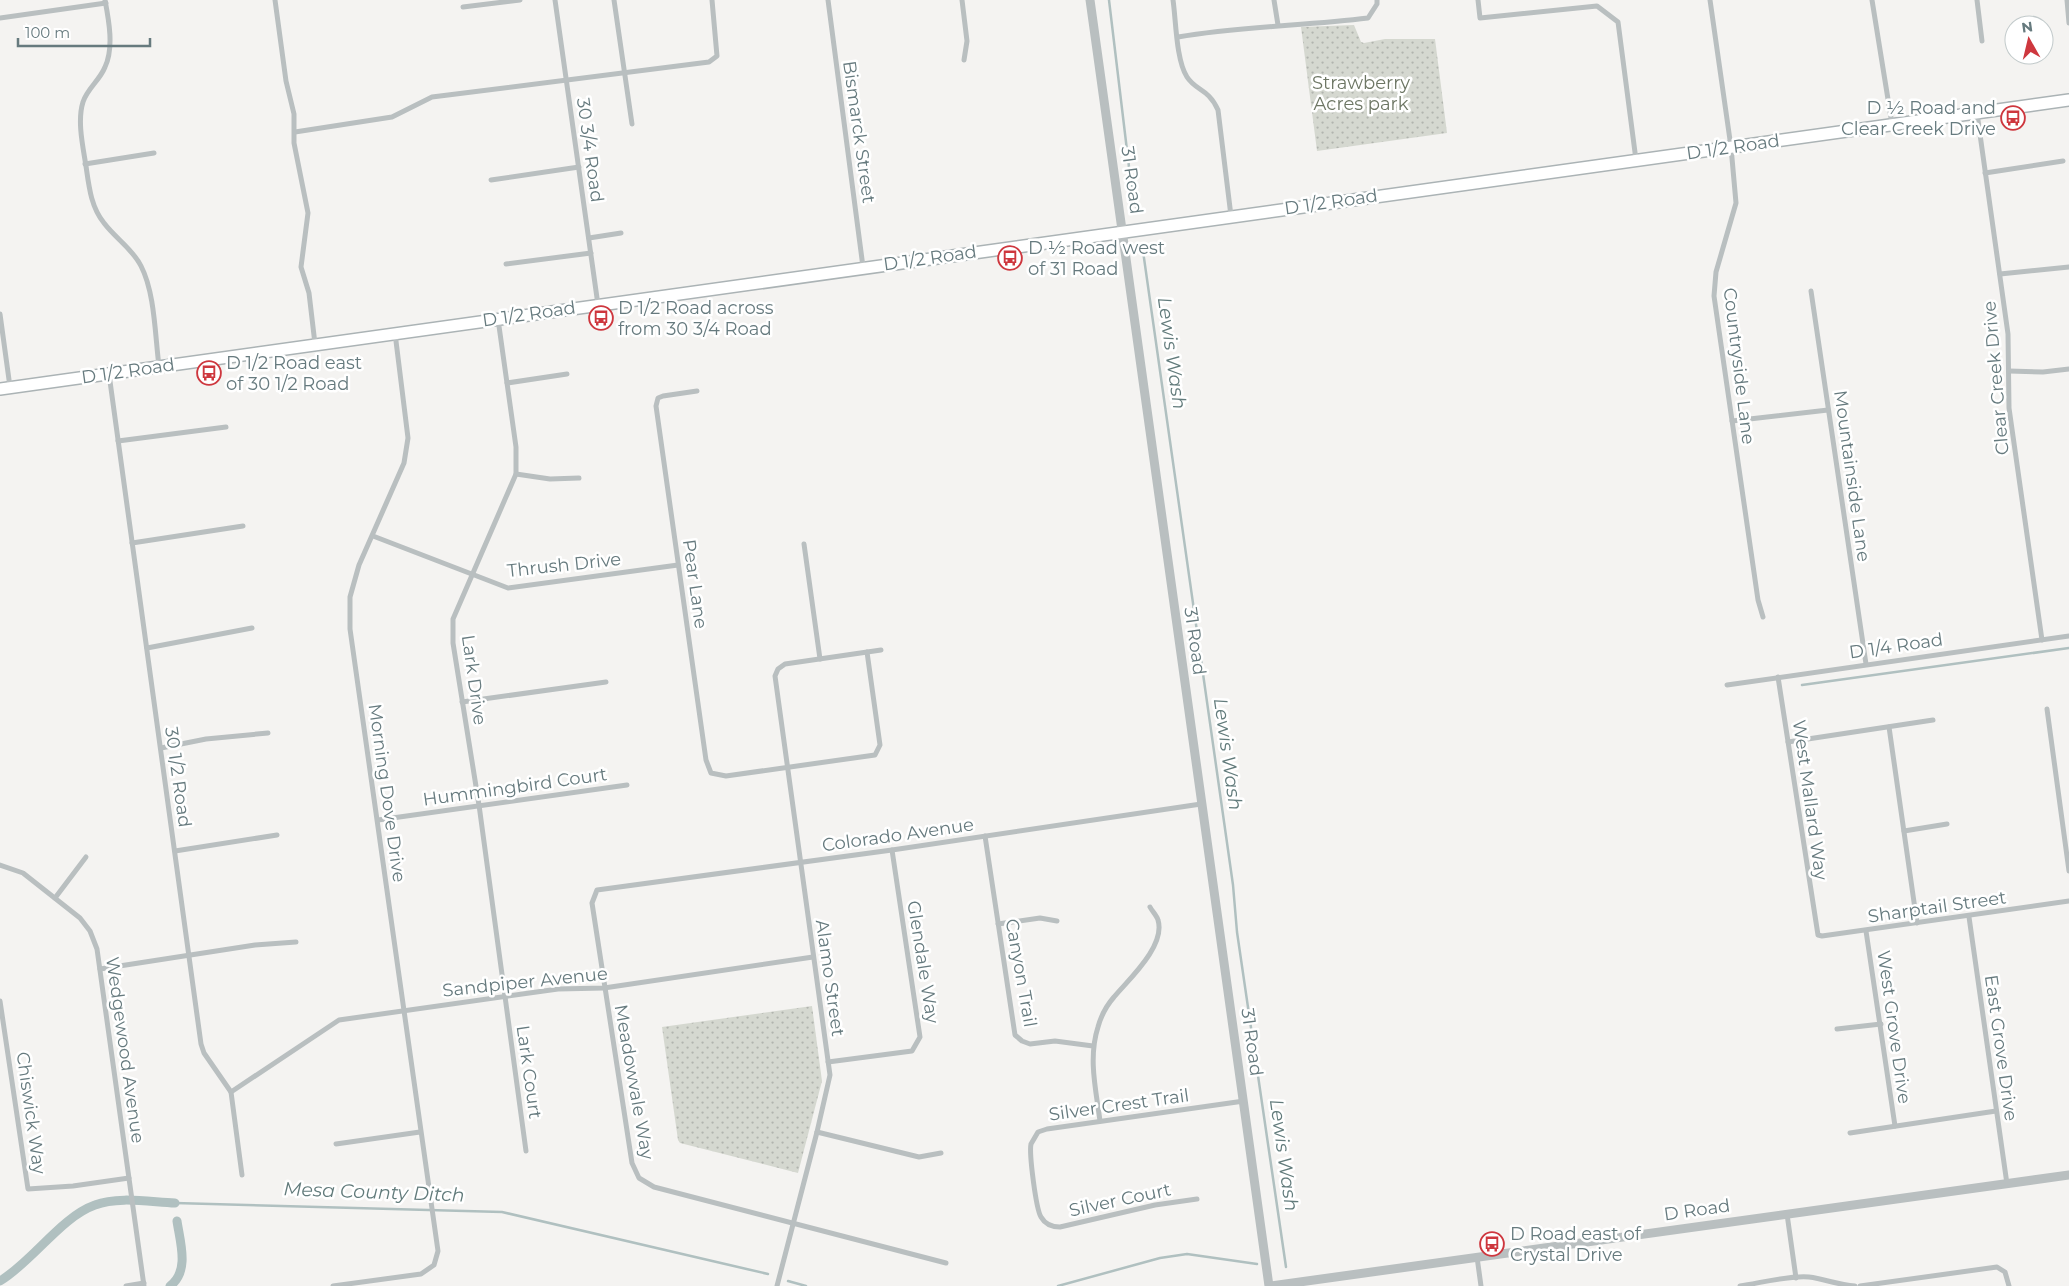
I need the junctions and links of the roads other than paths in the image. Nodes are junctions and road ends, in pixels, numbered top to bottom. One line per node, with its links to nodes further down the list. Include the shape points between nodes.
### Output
1 (275, 0): 31 (street, via 294,114)
2 (520, 0): 18 (street)
3 (555, 0): 26 (street, 30 3/4 Road)
4 (614, 0): 25 (street)
5 (712, 0): 25 (street, via 718,56 709,62)
6 (828, 0): 46 (street, Bismarck Street)
7 (962, 0): 24 (street, via 967,41)
8 (1090, 0): 41 (street, 31 Road)
9 (1173, 0): 22 (street)
10 (1274, 0): 21 (street)
11 (1478, 0): 34 (street, via 1480,18 1597,6 1618,22)
12 (1710, 0): 32 (street, Countryside Lane)
13 (1872, 0): 30 (street)
14 (1977, 0): 23 (street)
15 (2066, 0): 20 (street)
16 (106, 2): 19 (street); 36 (street, via 110,50 105,68 83,102 80,119)
17 (1377, 2): 21 (street, via 1368,18)
18 (463, 8)
19 (0, 18)
20 (2069, 23)
21 (1278, 26): 22 (street)
22 (1178, 37): 40 (street, via 1187,77 1212,97 1218,110)
23 (1982, 40)
24 (964, 60)
25 (625, 73): 26 (street); 29 (street)
26 (566, 81): 31 (street, via 432,98 392,117); 37 (street, 30 3/4 Road)
27 (2069, 100): 28 (main road, D 1/2 Road)
28 (1977, 113): 30 (main road, D 1/2 Road); 38 (street, Clear Creek Drive)
29 (632, 124)
30 (1892, 124): 32 (main road, D 1/2 Road)
31 (294, 132): 54 (street, via 308,213 301,266 309,293)
32 (1730, 147): 34 (main road, D 1/2 Road); 64 (street, Countryside Lane, via 1736,203 1714,290)
33 (154, 153): 36 (street)
34 (1636, 160): 40 (main road, D 1/2 Road)
35 (2063, 161): 38 (street)
36 (85, 164): 55 (street, via 96,212 131,249 148,284)
37 (579, 167): 39 (street); 43 (street, 30 3/4 Road)
38 (1985, 173): 48 (street, Clear Creek Drive)
39 (491, 180)
40 (1231, 216): 41 (main road, D 1/2 Road)
41 (1122, 231): 46 (main road, D 1/2 Road); 96 (street, 31 Road)
42 (621, 233): 43 (street)
43 (589, 238): 44 (street, 30 3/4 Road)
44 (591, 254): 45 (street); 50 (street, 30 3/4 Road)
45 (506, 264)
46 (864, 267): 50 (main road, D 1/2 Road)
47 (2069, 267): 48 (street)
48 (2000, 274): 57 (street, Clear Creek Drive, via 2008,334)
49 (1811, 291): 63 (street, Mountainside Lane)
50 (598, 304): 52 (main road, D 1/2 Road)
51 (0, 314): 61 (street)
52 (498, 319): 53 (main road, D 1/2 Road); 60 (street, Lark Drive)
53 (395, 334): 54 (main road, D 1/2 Road); 70 (street, Morning Dove Drive, via 408,438 404,463)
54 (315, 345): 55 (main road, D 1/2 Road)
55 (160, 367): 58 (main road, D 1/2 Road)
56 (2069, 369): 57 (street)
57 (2008, 371): 78 (street, Clear Creek Drive, via 2009,408)
58 (109, 374): 61 (main road, D 1/2 Road); 66 (street, 30 1/2 Road)
59 (567, 374): 60 (street)
60 (507, 383): 67 (street, Lark Drive, via 516,447)
61 (5, 388)
62 (697, 391): 73 (street, Pear Lane, via 658,398 656,406)
63 (1828, 410): 64 (street); 83 (street, Mountainside Lane)
64 (1732, 421): 75 (street, Countryside Lane)
65 (226, 427): 66 (street)
66 (118, 441): 71 (street, 30 1/2 Road)
67 (516, 474): 68 (street, via 550,480); 74 (street, Lark Drive)
68 (579, 478)
69 (243, 526): 71 (street)
70 (373, 536): 74 (street, Thrush Drive); 98 (street, Morning Dove Drive, via 359,565 350,597 350,629)
71 (132, 543): 79 (street, 30 1/2 Road)
72 (804, 544): 82 (street)
73 (678, 565): 74 (street, Thrush Drive, via 508,588); 94 (street, Pear Lane, via 706,760 711,773 726,776)
74 (471, 576): 87 (street, Lark Drive, via 453,620 453,643)
75 (1763, 617)
76 (252, 628): 79 (street)
77 (2069, 636): 78 (street, D 1/4 Road)
78 (2042, 640): 83 (street, D 1/4 Road)
79 (147, 648): 93 (street, 30 1/2 Road)
80 (881, 650): 81 (street)
81 (867, 652): 82 (street); 94 (street, via 880,745 877,752 871,756)
82 (820, 659): 94 (street, Alamo Street, via 785,664 778,669 775,679)
83 (1866, 664): 84 (street, D 1/4 Road)
84 (1778, 677): 86 (street, D 1/4 Road); 92 (street, West Mallard Way)
85 (606, 682): 87 (street)
86 (1727, 685)
87 (462, 702): 97 (street, Lark Drive)
88 (2047, 710): 108 (street)
89 (1933, 720): 90 (street)
90 (1889, 727): 92 (street); 100 (street)
91 (268, 733): 93 (street, via 206,739)
92 (1788, 742): 117 (street, West Mallard Way)
93 (160, 748): 104 (street, 30 1/2 Road)
94 (787, 768): 106 (street, Alamo Street)
95 (627, 785): 97 (street, Hummingbird Court)
96 (1201, 804): 102 (street, Colorado Avenue); 132 (street, 31 Road)
97 (479, 805): 98 (street, Hummingbird Court); 124 (street, Lark Drive)
98 (378, 820): 126 (street, Morning Dove Drive)
99 (1948, 824): 100 (street)
100 (1904, 831): 115 (street)
101 (277, 835): 104 (street)
102 (985, 836): 103 (street, Colorado Avenue); 116 (street, Canyon Trail)
103 (892, 850): 106 (street, Colorado Avenue); 130 (street, Glendale Way, via 920,1037 912,1051)
104 (175, 851): 120 (street, 30 1/2 Road)
105 (86, 857): 110 (street)
106 (800, 863): 109 (street, Colorado Avenue); 121 (street, Alamo Street)
107 (0, 865): 110 (street, Wedgewood Avenue, via 23,873)
108 (2069, 871)
109 (597, 890): 123 (street, Meadowvale Way, via 592,903)
110 (55, 898): 122 (street, Wedgewood Avenue, via 80,918 90,931)
111 (2069, 901): 113 (street, Sharptail Street)
112 (1150, 907): 129 (street, via 1158,920 1152,950 1108,1006 1098,1025)
113 (1969, 917): 115 (street, Sharptail Street); 133 (street, East Grove Drive)
114 (1056, 922): 116 (street, via 1040,918)
115 (1917, 923): 118 (street, Sharptail Street)
116 (998, 924): 129 (street, Canyon Trail, via 1015,1035 1030,1044 1055,1041)
117 (1815, 926): 118 (street, Sharptail Street, via 1818,935 1822,936)
118 (1866, 931): 127 (street, West Grove Drive)
119 (296, 942): 120 (street)
120 (189, 954): 122 (street); 131 (street, 30 1/2 Road, via 204,1053)
121 (813, 957): 123 (street, Sandpiper Avenue); 130 (street, Alamo Street)
122 (100, 969): 144 (street, Wedgewood Avenue)
123 (604, 988): 124 (street, Sandpiper Avenue, via 558,988); 148 (street, Meadowvale Way, via 632,1163 639,1178 654,1187)
124 (505, 996): 126 (street, Sandpiper Avenue); 140 (street, Lark Court)
125 (0, 1001): 144 (street, Chiswick Way, via 28,1189)
126 (403, 1010): 131 (street, Sandpiper Avenue, via 339,1020); 136 (street, Morning Dove Drive)
127 (1881, 1024): 128 (street); 135 (street, West Grove Drive)
128 (1837, 1029)
129 (1093, 1046): 134 (street)
130 (828, 1062): 137 (street, Alamo Street, via 829,1082)
131 (231, 1092): 142 (street, 30 1/2 Road)
132 (1244, 1101): 134 (street, Silver Crest Trail); 157 (street, 31 Road)
133 (1996, 1111): 135 (street); 145 (street, East Grove Drive)
134 (1100, 1121): 149 (street, Silver Crest Trail, via 1047,1129 1032,1139 1030,1148 1038,1212)
135 (1895, 1126): 138 (street)
136 (420, 1132): 139 (street); 155 (street, Morning Dove Drive, via 438,1252 434,1265 421,1274)
137 (817, 1132): 141 (street, via 919,1158); 148 (street, Alamo Street)
138 (1850, 1133)
139 (336, 1144)
140 (526, 1150)
141 (942, 1153)
142 (242, 1175)
143 (2069, 1175): 145 (street, D Road)
144 (129, 1178): 153 (street, Wedgewood Avenue)
145 (2007, 1184): 147 (street, D Road)
146 (1197, 1199): 149 (street, Silver Court, via 1155,1205 1060,1227)
147 (1787, 1214): 150 (street, D Road); 152 (street)
148 (793, 1224): 151 (street, Meadowvale Way); 156 (street, Alamo Street)
149 (1048, 1224)
150 (1476, 1257): 157 (street, D Road); 158 (street)
151 (946, 1264)
152 (1796, 1278): 159 (street); 160 (street, via 1824,1279 1839,1286)
153 (144, 1285): 154 (street)
154 (126, 1286)
155 (333, 1286)
156 (777, 1286)
157 (1270, 1286)
158 (1481, 1286)
159 (1740, 1286)
160 (1855, 1286)
161 (1860, 1286): 162 (street, via 1990,1267 2004,1270)
162 (2009, 1286)

